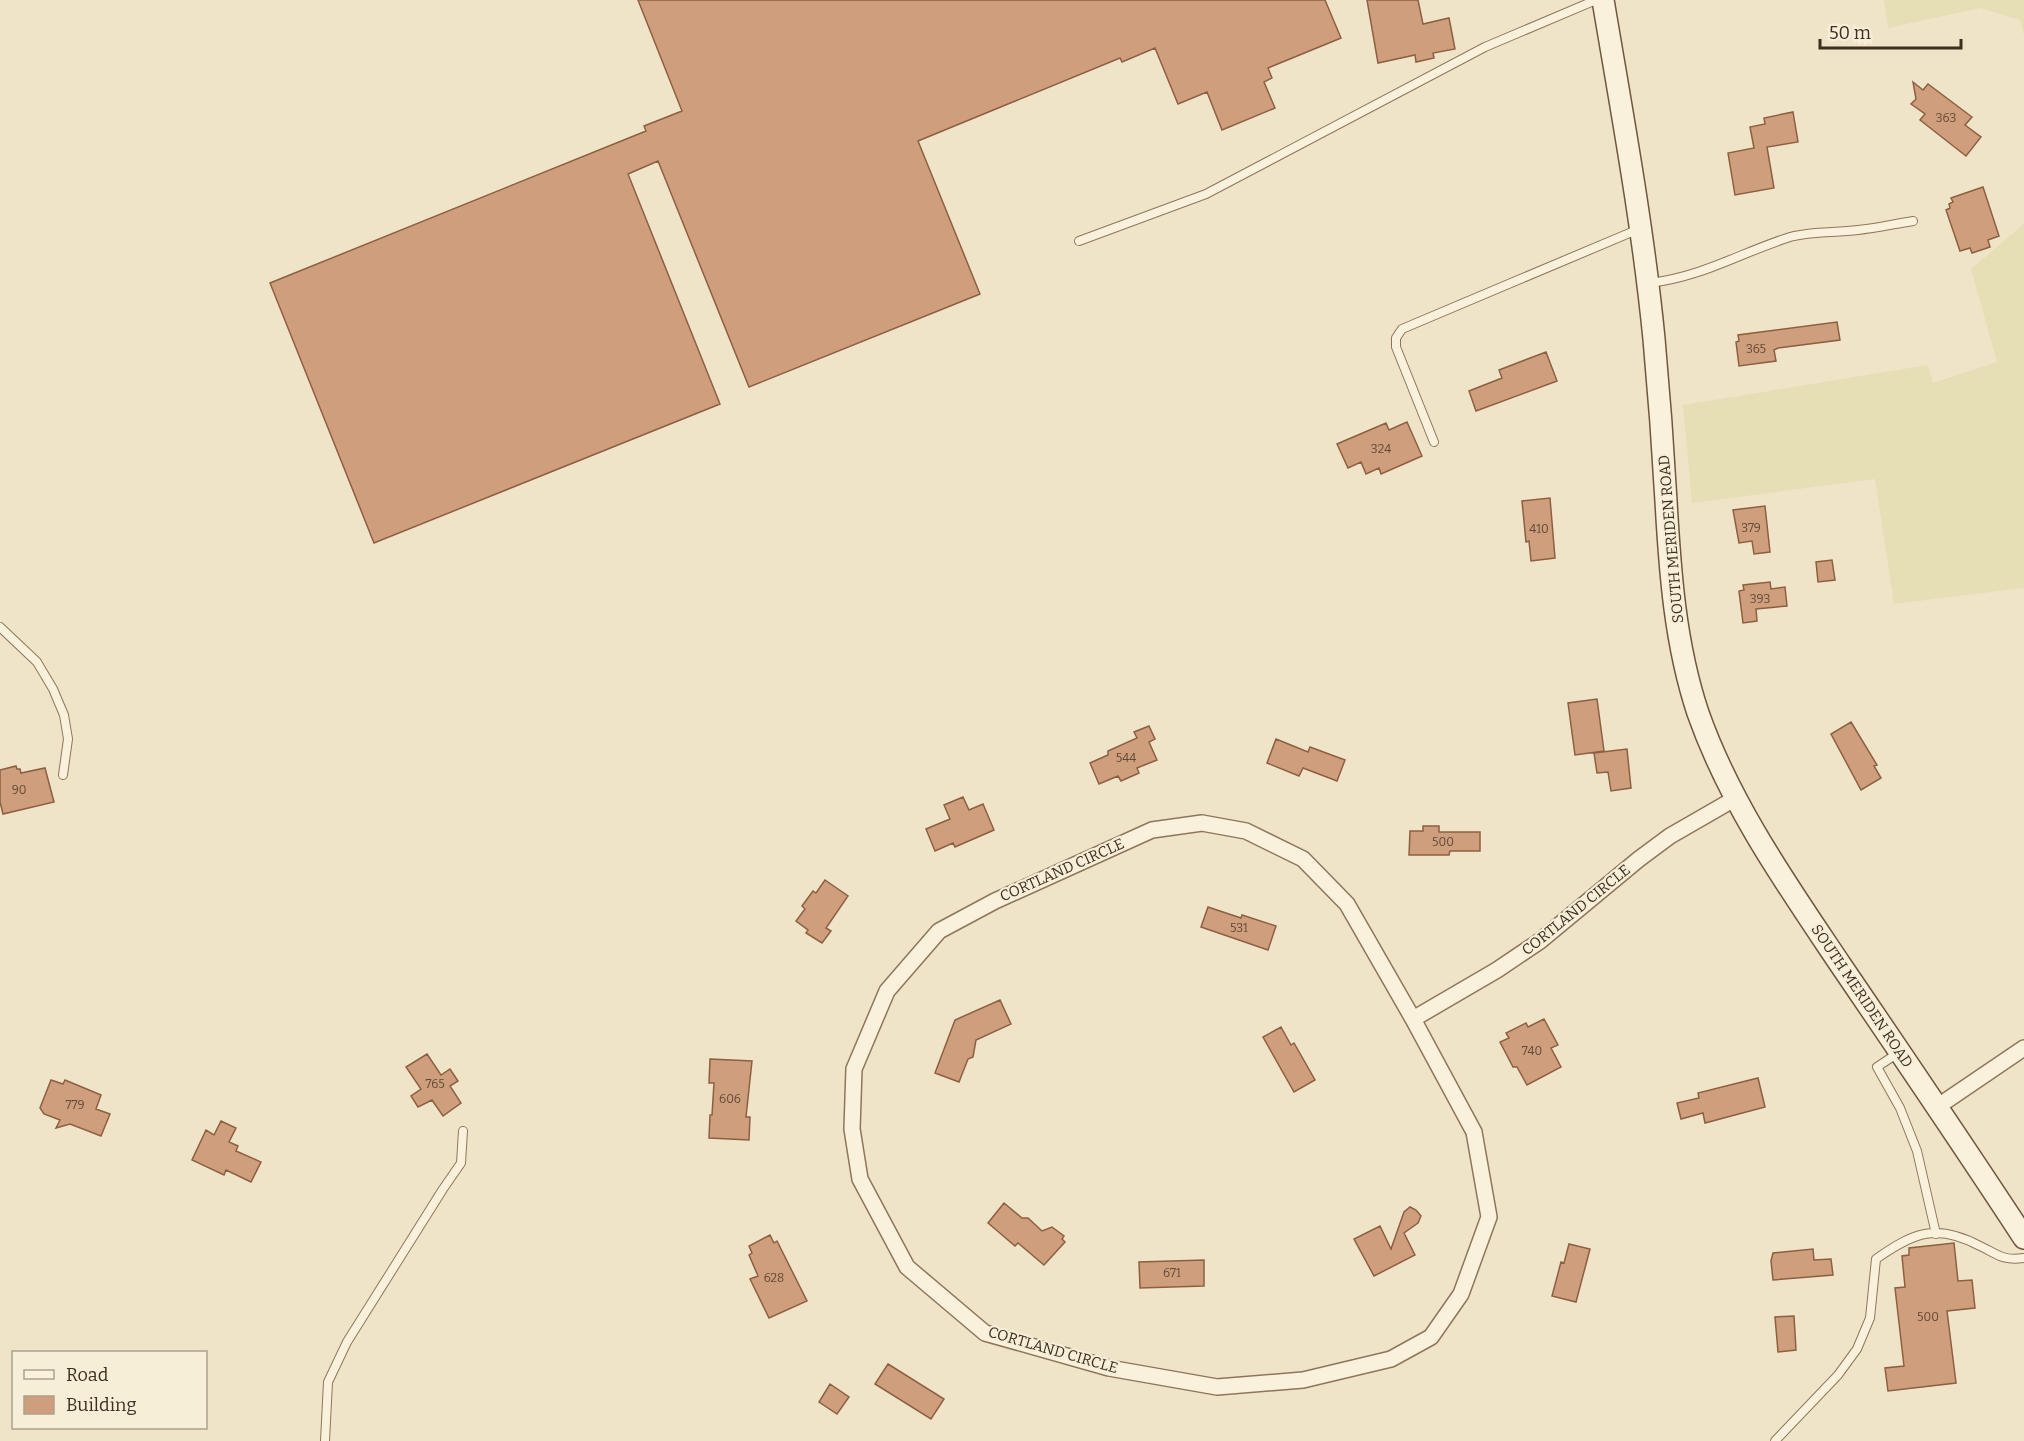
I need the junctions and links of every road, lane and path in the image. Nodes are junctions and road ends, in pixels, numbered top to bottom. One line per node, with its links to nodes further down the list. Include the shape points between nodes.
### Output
1 (1596, 0): 5 (lane, via 1485,47 1206,194)
2 (1604, 0): 4 (main road, SOUTH MERIDEN ROAD)
3 (1912, 221): 6 (lane, via 1791,237 1712,268)
4 (1640, 228): 6 (main road, SOUTH MERIDEN ROAD); 7 (lane, via 1402,329 1396,347)
5 (1079, 241)
6 (1648, 283): 10 (main road, SOUTH MERIDEN ROAD, via 1676,618 1699,715)
7 (1434, 442)
8 (0, 627): 9 (lane, via 36,662 53,689 68,739)
9 (63, 775)
10 (1736, 798): 11 (street, CORTLAND CIRCLE, via 1670,836 1540,941); 13 (main road, SOUTH MERIDEN ROAD, via 1793,894)
11 (1413, 1018): 11 (street, CORTLAND CIRCLE, via 1347,903 1303,859 1246,831 1202,823 1152,830 994,901 939,931 887,991 854,1069 852,1129 860,1179 907,1267 985,1333 1109,1368 1217,1387 1303,1380 1391,1359 1431,1337 1461,1294 1489,1216 1474,1132)
12 (2024, 1048): 14 (street)
13 (1900, 1052): 14 (main road, SOUTH MERIDEN ROAD); 16 (lane, via 1877,1067 1900,1108 1917,1152)
14 (1937, 1107): 17 (main road, SOUTH MERIDEN ROAD)
15 (463, 1131): 19 (lane, via 461,1163 347,1342 328,1382)
16 (1936, 1233): 18 (lane, via 1966,1238 2008,1260); 20 (lane, via 1918,1234 1876,1259 1870,1318 1857,1349 1838,1375)
17 (2024, 1238)
18 (2024, 1258)
19 (325, 1441)
20 (1775, 1441)

